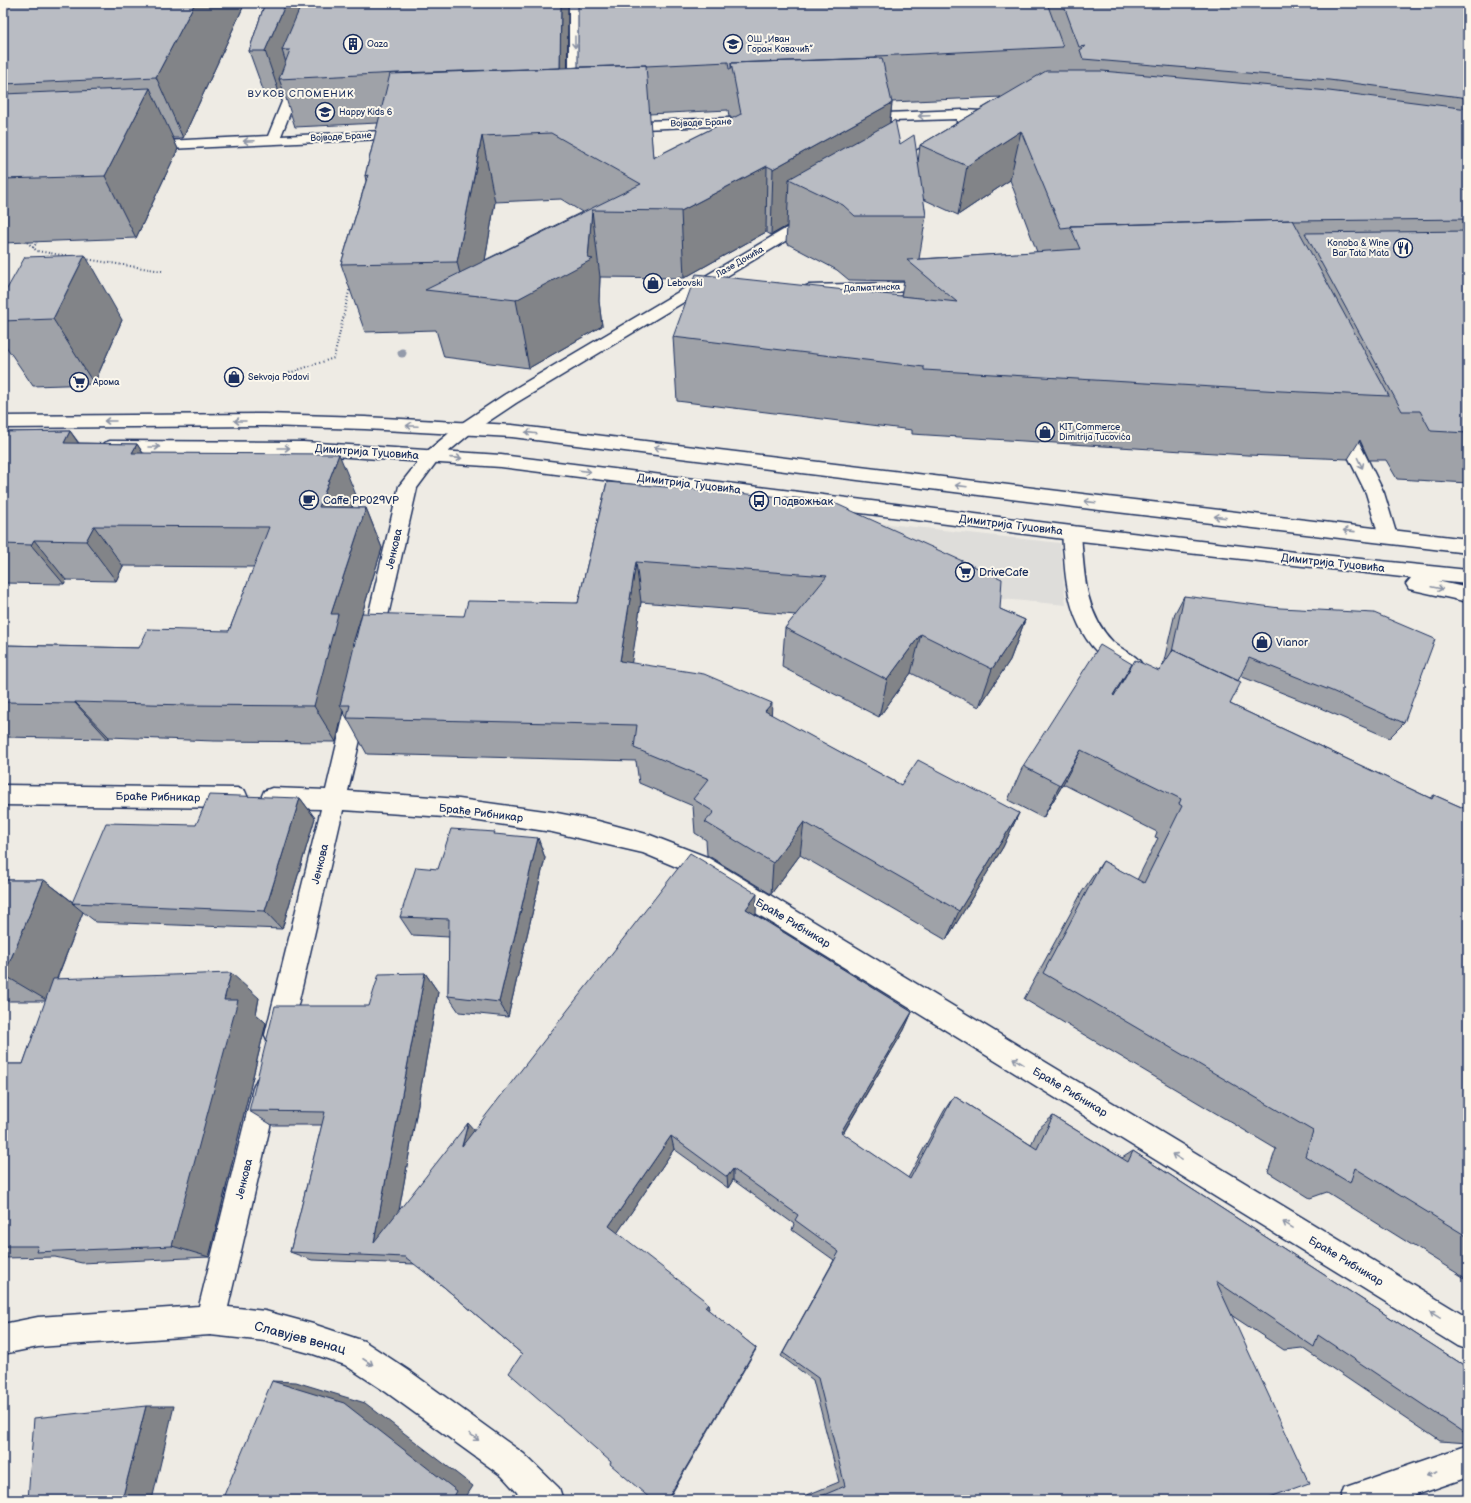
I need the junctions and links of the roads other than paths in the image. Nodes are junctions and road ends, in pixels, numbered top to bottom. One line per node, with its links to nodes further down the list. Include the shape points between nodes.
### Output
1 (575, 3): 3 (street, one-way to 3)
2 (302, 67): 10 (street)
3 (575, 112)
4 (963, 114): 5 (street); 6 (street, one-way to 6); 12 (street, via 964,123 960,130)
5 (993, 114)
6 (846, 118)
7 (766, 121): 8 (street, Војводе Бране)
8 (606, 126)
9 (417, 134): 10 (street, Војводе Бране)
10 (273, 140): 11 (street, Војводе Бране, one-way to 11)
11 (129, 146)
12 (882, 178)
13 (822, 214): 17 (street, Лазе Докића)
14 (951, 286): 15 (street, Далматинска)
15 (797, 291)
16 (714, 293): 17 (street)
17 (685, 294): 20 (street, Лазе Докића, via 510,399)
18 (1334, 409): 25 (street, one-way to 25, via 1375,493)
19 (3, 422): 20 (street, one-way to 19, via 265,420)
20 (465, 429): 22 (street, Јенкова); 25 (street, one-way to 20, via 541,434)
21 (95, 448): 22 (street, Димитрија Туцовића, one-way to 22, via 303,448)
22 (431, 457): 23 (street, Димитрија Туцовића, one-way to 23, via 535,465); 32 (street, Јенкова, via 408,486)
23 (1072, 533): 27 (street, Димитрија Туцовића); 30 (street, via 1075,584 1094,634 1104,647 1120,659)
24 (1468, 533): 25 (street)
25 (1388, 536): 26 (street)
26 (1468, 546)
27 (1303, 560): 28 (street, Димитрија Туцовића); 29 (street, one-way to 29)
28 (1468, 577)
29 (1468, 595)
30 (1151, 675)
31 (3, 795): 32 (street, Браће Рибникар)
32 (335, 799): 33 (street, Јенкова); 34 (street, Браће Рибникар, one-way to 32, via 699,865 644,843 566,825 504,814)
33 (210, 1320): 35 (street, Славујев венац, via 38,1332); 37 (street, Славујев венац, one-way to 37, via 265,1326 313,1338 353,1352 513,1465)
34 (1468, 1335)
35 (3, 1339)
36 (1468, 1461): 38 (street, one-way to 38)
37 (547, 1500)
38 (1356, 1500)

